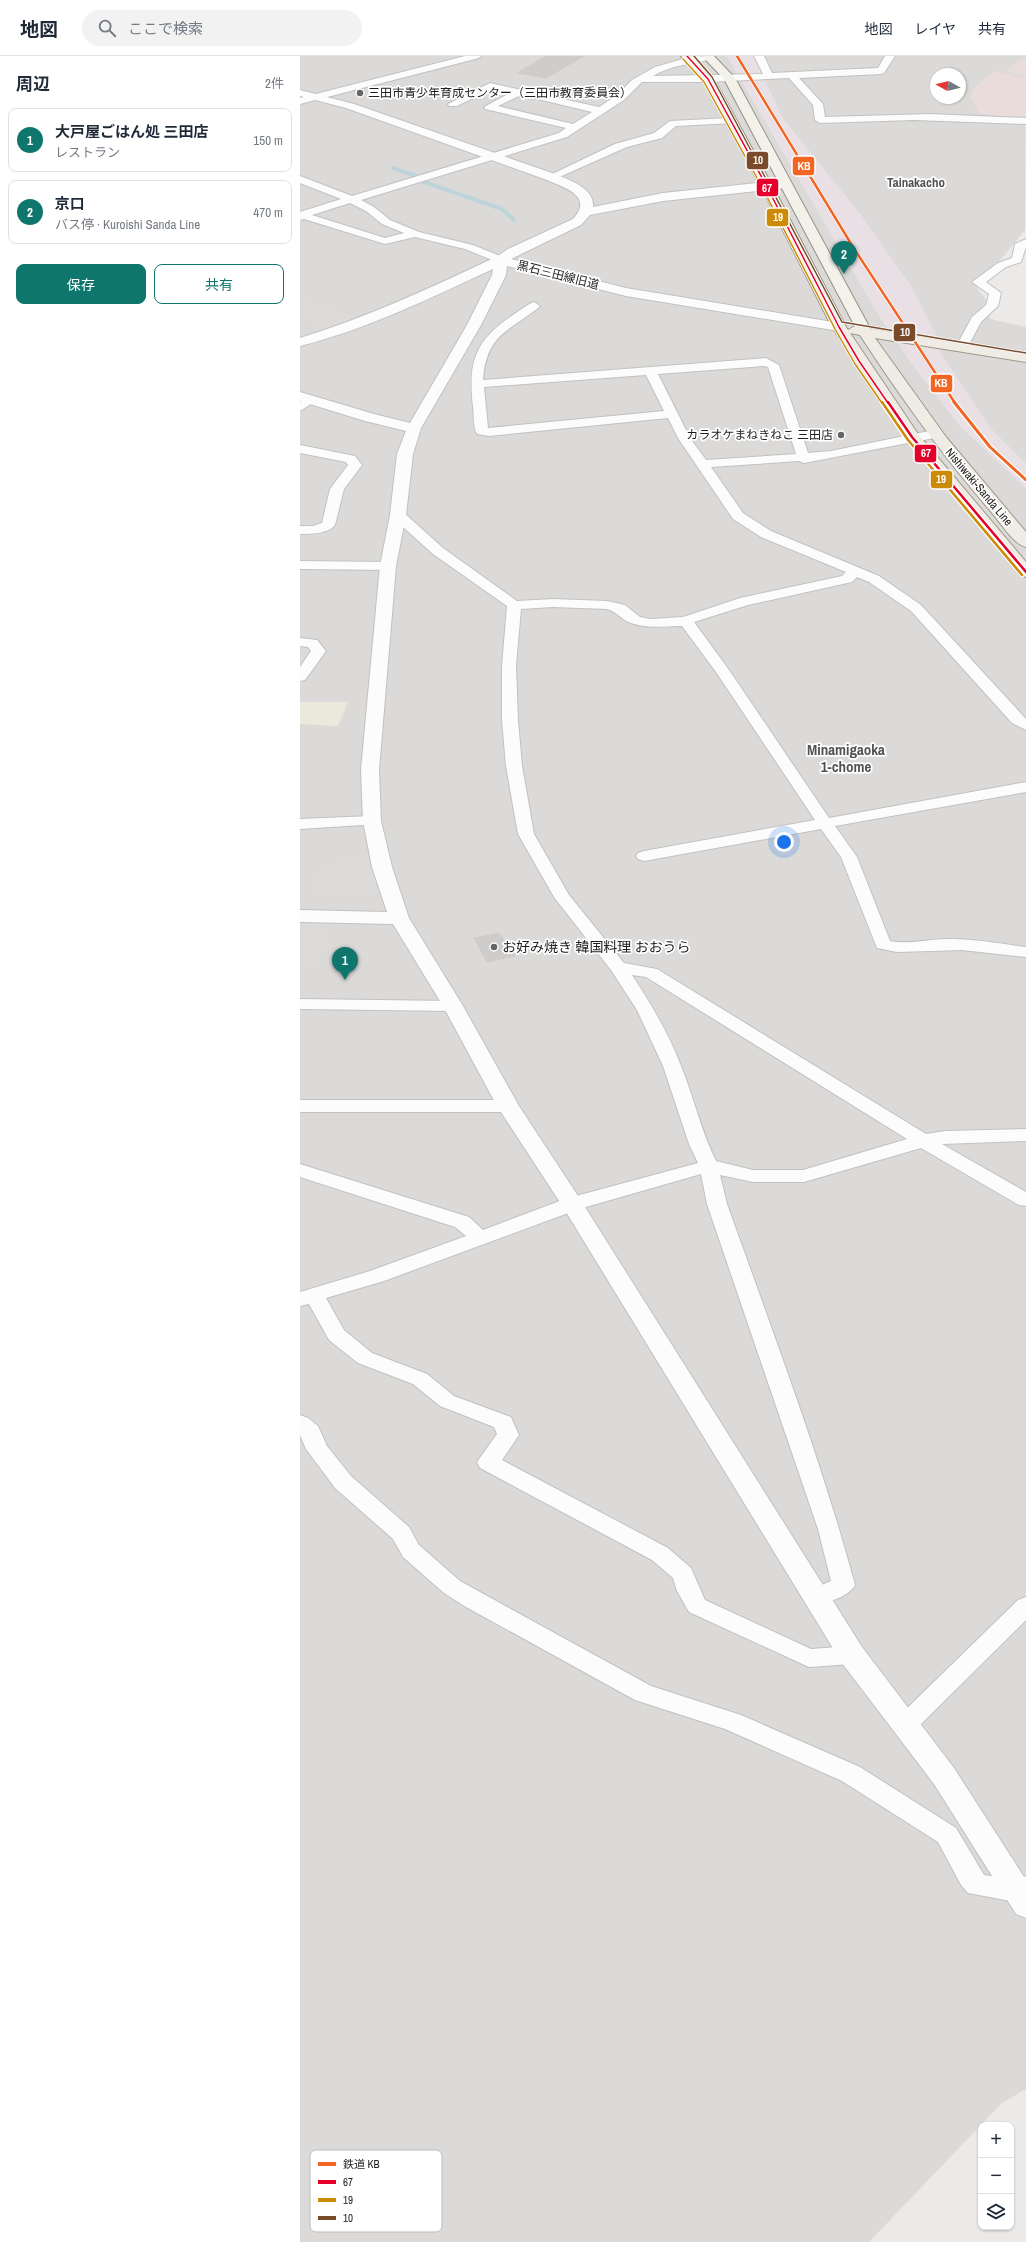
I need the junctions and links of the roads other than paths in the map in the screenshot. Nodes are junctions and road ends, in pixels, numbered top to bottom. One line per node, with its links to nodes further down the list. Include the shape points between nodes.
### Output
1 (472, 56): 15 (street)
2 (708, 56): 5 (street); 8 (main road)
3 (759, 56): 7 (street)
4 (890, 56): 6 (street, via 881,71)
5 (689, 58): 9 (street); 10 (main road)
6 (791, 75): 7 (street); 19 (street, via 818,104 820,120 932,117)
7 (769, 76): 8 (street)
8 (730, 78): 10 (street); 25 (main road)
9 (640, 79): 10 (street); 18 (street, via 620,98)
10 (708, 79): 20 (main road)
11 (463, 88): 12 (street)
12 (477, 92): 13 (street, via 490,86); 17 (street)
13 (520, 92): 18 (street); 21 (street, via 490,107)
14 (300, 93): 15 (street)
15 (319, 97): 16 (street); 22 (street)
16 (300, 101)
17 (453, 104)
18 (601, 111): 21 (street)
19 (1026, 121)
20 (730, 122): 23 (street, via 674,123 662,134 619,146); 26 (main road)
21 (574, 127): 22 (street, via 553,139)
22 (490, 156): 23 (street); 27 (street)
23 (551, 178): 28 (street, via 582,193 588,203)
24 (300, 179): 27 (street)
25 (785, 184): 26 (street); 35 (main road)
26 (766, 185): 28 (street, via 663,197); 34 (main road)
27 (351, 199): 29 (street); 30 (street, via 370,209 386,222)
28 (586, 212): 32 (street, 黒石三田線旧道, via 577,222)
29 (301, 216): 30 (street, via 385,241)
30 (415, 234): 32 (street, via 469,247)
31 (1026, 242): 37 (street, via 1019,246 1017,260 1002,265 978,282 995,292 992,306 976,320)
32 (501, 260): 34 (street, 黒石三田線旧道, via 543,274 601,286); 36 (street, via 401,307); 43 (street, via 499,275 474,325)
33 (534, 306): 40 (street, via 485,344 477,364)
34 (838, 328): 35 (main road); 45 (main road, Nishiwaki-Sanda Line)
35 (865, 332): 37 (main road); 44 (main road, Nishiwaki-Sanda Line, via 897,383)
36 (300, 342)
37 (962, 347): 38 (main road)
38 (1026, 358)
39 (650, 370): 40 (street); 42 (street); 47 (street, via 756,362 773,365)
40 (478, 384): 42 (street, via 482,431)
41 (304, 401): 43 (street)
42 (672, 414): 48 (street, via 684,438)
43 (414, 428): 49 (street, via 405,454)
44 (934, 434): 45 (street); 51 (main road, Nishiwaki-Sanda Line, via 987,500)
45 (912, 437): 47 (street); 55 (main road, Nishiwaki-Sanda Line)
46 (300, 449): 50 (street, via 350,459 355,465 337,489 328,525 314,530)
47 (804, 459): 48 (street)
48 (702, 464): 54 (street, via 738,516 766,534)
49 (398, 515): 53 (street); 56 (street, via 438,551)
50 (300, 530)
51 (1026, 542)
52 (300, 565): 53 (street)
53 (388, 566): 62 (street, via 370,770)
54 (856, 571): 57 (street, via 847,579 745,601 694,617); 60 (street, via 874,579 916,608 1017,720)
55 (1026, 572)
56 (514, 605): 57 (street, via 607,605 620,608 635,620 650,623); 69 (street, via 509,666 510,720 514,766 526,834 562,897)
57 (686, 622): 64 (street, via 722,670)
58 (300, 642): 59 (street, via 312,643 319,651)
59 (300, 677)
60 (1026, 725)
61 (1026, 788): 64 (street)
62 (372, 821): 63 (street); 67 (street, via 379,859)
63 (300, 824)
64 (826, 824): 65 (street); 68 (street, via 849,857 883,944 892,948 940,944 965,945)
65 (644, 856)
66 (300, 916): 67 (street)
67 (399, 918): 71 (street)
68 (1026, 952)
69 (618, 967): 75 (street, via 651,973); 76 (street, via 646,1010 672,1066 698,1144)
70 (300, 1004): 71 (street)
71 (453, 1006): 73 (street)
72 (300, 1106): 73 (street)
73 (508, 1106): 79 (street)
74 (1026, 1135): 75 (street, via 945,1137)
75 (922, 1141): 76 (street, via 804,1176 753,1176); 78 (street)
76 (709, 1166): 79 (street); 83 (street, via 717,1204 792,1418 829,1529 844,1585)
77 (300, 1170): 80 (street, via 462,1222)
78 (1026, 1200)
79 (572, 1204): 80 (street); 83 (street)
80 (480, 1238): 81 (street, via 377,1276)
81 (307, 1297): 85 (street, via 336,1334 365,1358 420,1379 447,1401 504,1422 508,1435 488,1462 660,1554 683,1574 688,1591 697,1606 809,1658)
82 (300, 1423): 87 (street, via 310,1431 317,1448 344,1482 401,1533 411,1551 452,1587 642,1694 733,1722 851,1774 947,1835 977,1885)
83 (816, 1597): 85 (street)
84 (1026, 1606): 86 (street)
85 (852, 1655): 86 (street)
86 (906, 1724): 87 (street)
87 (1023, 1894)

